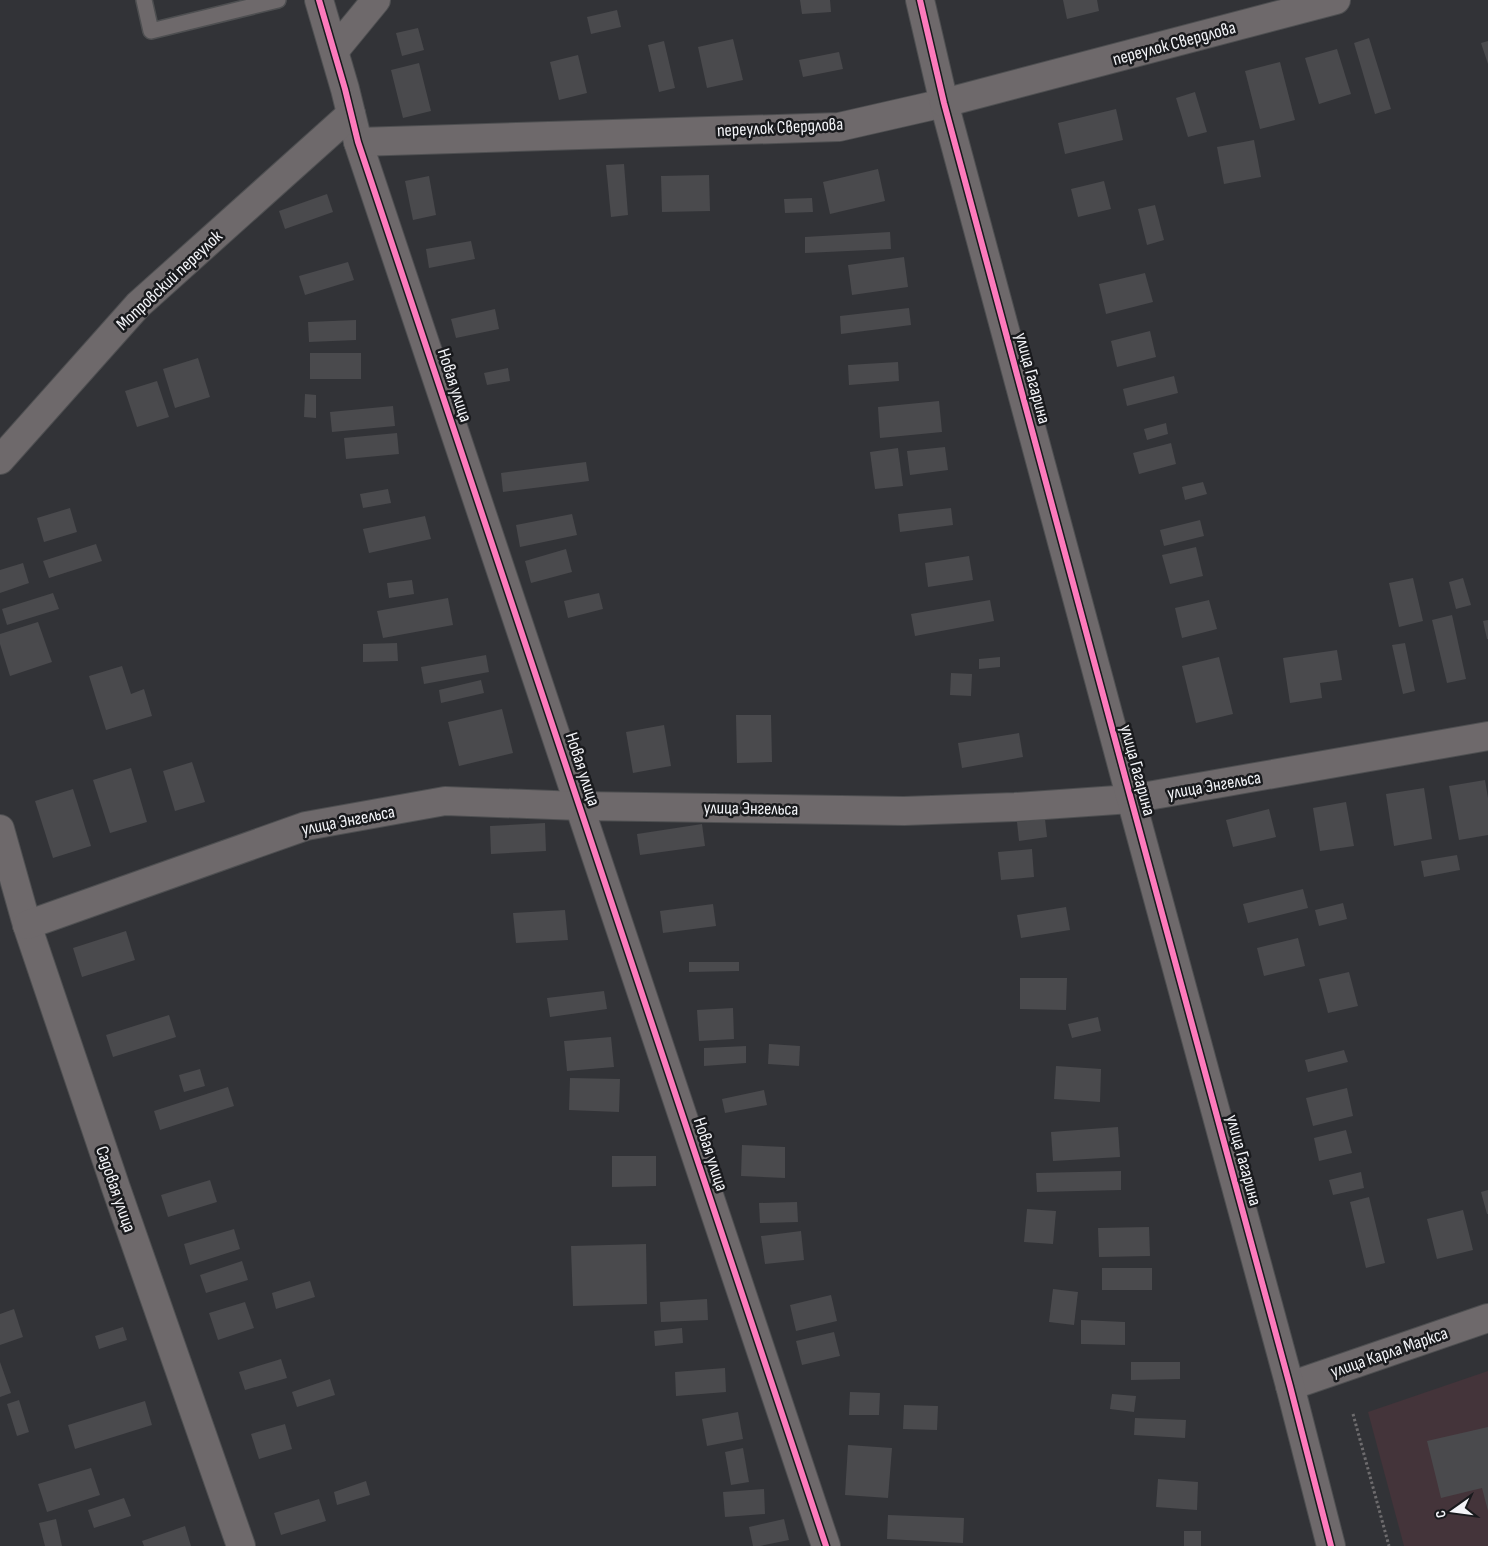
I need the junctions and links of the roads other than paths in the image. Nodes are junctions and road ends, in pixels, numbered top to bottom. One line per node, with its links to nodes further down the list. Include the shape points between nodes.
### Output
1 (144, 0): 2 (lane, via 151,31)
2 (278, 0)
3 (319, 0): 7 (street, Новая улица)
4 (376, 0): 7 (street)
5 (920, 0): 8 (street, улица Гагарина)
6 (1336, 0): 8 (street, переулок Свердлова)
7 (335, 50): 9 (street, Новая улица)
8 (944, 103): 10 (street, переулок Свердлова, via 839,126); 13 (street, улица Гагарина)
9 (351, 114): 10 (street, Новая улица); 11 (street, Мопровский переулок, via 138,305)
10 (358, 142): 14 (street, Новая улица)
11 (0, 460)
12 (1488, 736): 13 (street, улица Энгельса)
13 (1130, 799): 14 (street, улица Энгельса, via 904,811); 18 (street, улица Гагарина)
14 (579, 806): 16 (street, улица Энгельса, via 445,801 306,826); 20 (street, Новая улица)
15 (0, 829): 16 (street, Садовая улица)
16 (27, 926): 19 (street, Садовая улица)
17 (1488, 1318): 18 (street, улица Карла Маркса)
18 (1290, 1386): 21 (street, улица Гагарина)
19 (241, 1546)
20 (826, 1546)
21 (1331, 1546)

